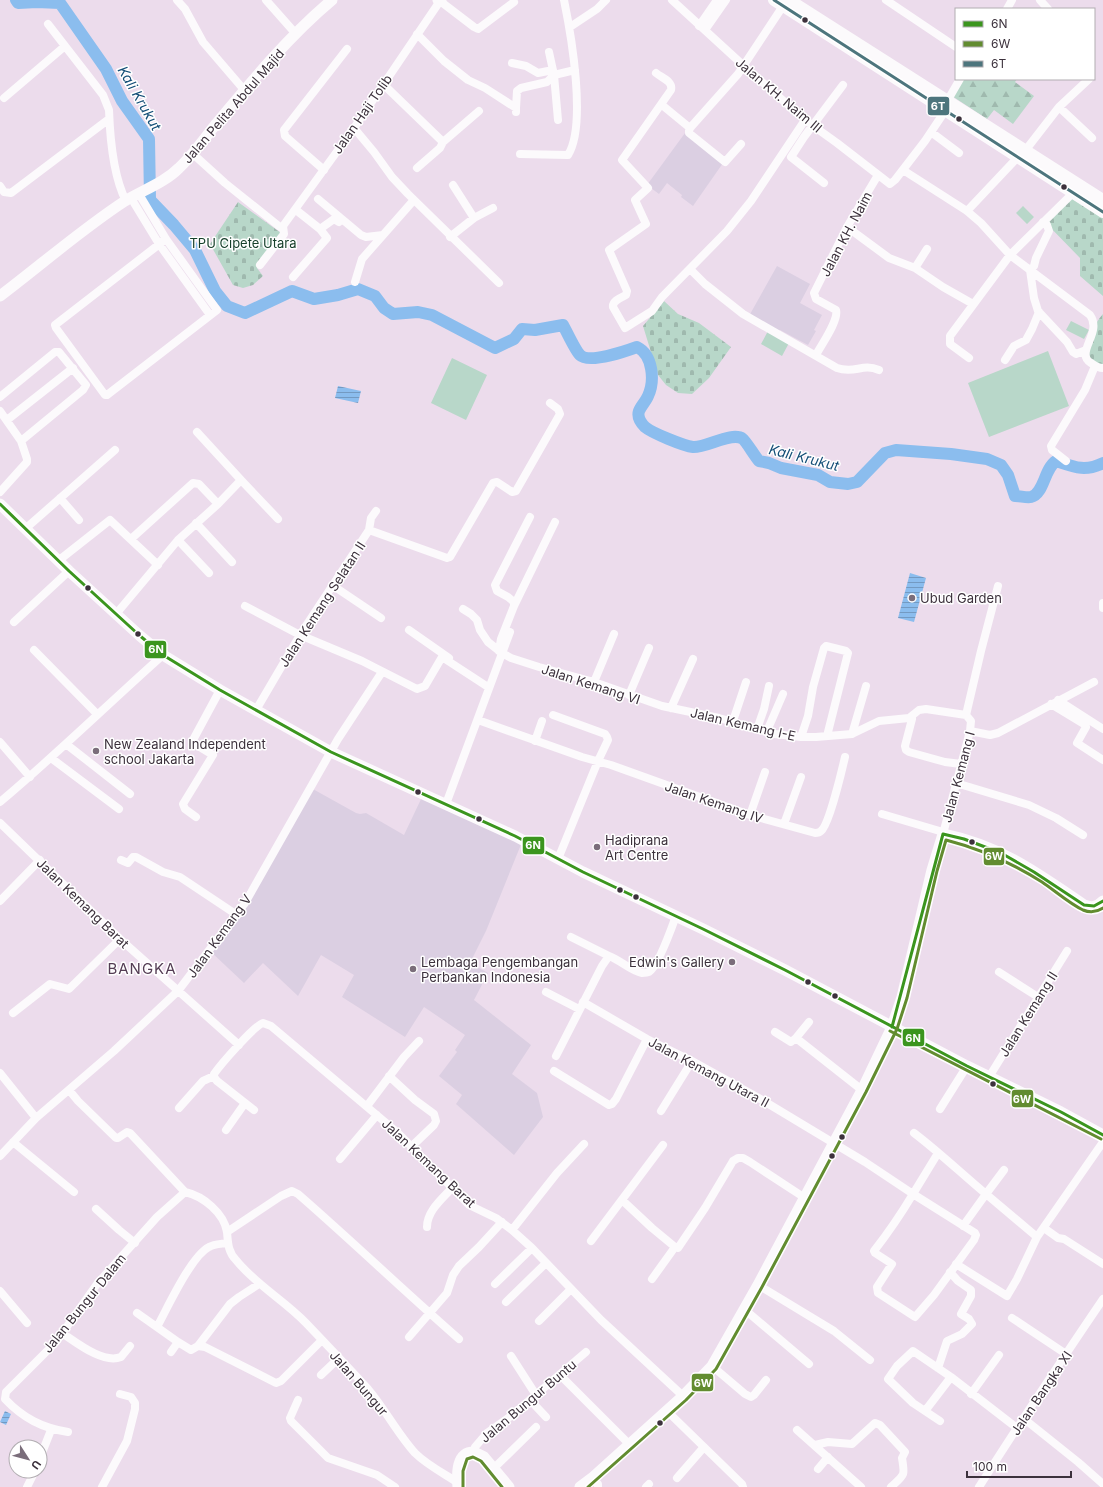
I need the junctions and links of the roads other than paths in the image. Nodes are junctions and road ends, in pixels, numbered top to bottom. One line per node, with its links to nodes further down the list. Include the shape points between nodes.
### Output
1 (176, 0): 34 (street, via 203,42)
2 (266, 0): 19 (street)
3 (332, 0): 19 (street, Jalan Pelita Abdul Majid)
4 (440, 0): 13 (street, via 478,29); 20 (street, Jalan Haji Tolib)
5 (564, 0): 17 (street)
6 (606, 0): 17 (street)
7 (672, 0): 18 (street, Jalan KH. Naim III)
8 (717, 0): 18 (street)
9 (726, 0): 18 (street)
10 (797, 0): 36 (main road)
11 (886, 0): 22 (street)
12 (1040, 0): 15 (street)
13 (514, 2)
14 (781, 2): 26 (street); 40 (main road); 68 (main road); 70 (main road)
15 (1047, 8)
16 (48, 24): 21 (street)
17 (570, 27): 27 (street)
18 (702, 28): 26 (street, Jalan KH. Naim III)
19 (296, 34): 34 (street, Jalan Pelita Abdul Majid)
20 (417, 34): 28 (street, via 468,80 485,88 516,110 517,91 548,82); 32 (street, Jalan Haji Tolib)
21 (65, 46): 35 (street); 41 (street, via 103,95)
22 (955, 46)
23 (347, 49): 57 (street, via 284,130 286,136)
24 (549, 52): 28 (street)
25 (512, 63): 28 (street, via 526,66 538,73)
26 (744, 66): 43 (street, Jalan KH. Naim III); 46 (street)
27 (575, 70): 28 (street); 54 (street, via 576,129 568,155)
28 (554, 73): 42 (street)
29 (656, 73): 37 (street, via 672,86)
30 (959, 80): 36 (street)
31 (1088, 80): 38 (street)
32 (383, 84): 45 (street, Jalan Haji Tolib); 49 (street)
33 (844, 85): 44 (street)
34 (245, 91): 53 (street, Jalan Pelita Abdul Majid)
35 (4, 98)
36 (949, 98): 51 (main road)
37 (662, 105): 46 (street); 87 (street, via 622,158 648,188 635,200 645,225 609,250 627,291 626,295 612,304 624,327 627,329 652,311)
38 (1059, 107): 48 (street); 51 (street)
39 (480, 111): 49 (street)
40 (945, 111): 47 (street); 55 (main road)
41 (109, 119): 62 (street, via 10,192 6,193); 65 (street, via 120,189)
42 (558, 120)
43 (805, 120): 44 (street, Jalan KH. Naim III); 87 (street, via 739,217)
44 (813, 125): 59 (street, Jalan KH. Naim III); 60 (street, via 790,158)
45 (354, 128): 57 (street, Jalan Haji Tolib); 67 (street)
46 (690, 128): 50 (street, via 690,133 725,162)
47 (931, 132): 52 (street); 58 (street)
48 (1092, 138)
49 (443, 142): 56 (street, via 440,148)
50 (741, 144)
51 (1028, 147): 64 (main road)
52 (959, 153)
53 (193, 154): 65 (street, Jalan Pelita Abdul Majid, via 171,175); 77 (street, via 224,183 280,228)
54 (520, 154)
55 (1018, 158): 63 (main road); 72 (street)
56 (417, 168)
57 (324, 170): 71 (street, Jalan Haji Tolib)
58 (903, 170): 59 (street, Jalan KH. Naim III, via 890,184); 72 (street)
59 (878, 175): 78 (street, Jalan KH. Naim)
60 (824, 183)
61 (453, 185): 74 (street)
62 (0, 186)
63 (1073, 193): 73 (main road); 76 (street)
64 (1103, 195)
65 (134, 197): 82 (street); 92 (street, Jalan Pelita Abdul Majid)
66 (318, 199): 80 (street, via 361,236)
67 (413, 200): 80 (street); 81 (street)
68 (1103, 200)
69 (494, 208): 74 (street)
70 (1103, 208)
71 (296, 210): 77 (street, Jalan Haji Tolib); 79 (street)
72 (967, 211): 84 (street)
73 (1103, 212)
74 (474, 218): 81 (street)
75 (339, 222): 79 (street, via 334,219)
76 (1043, 222): 84 (street); 88 (street, via 1049,231)
77 (283, 226): 85 (street, Jalan Haji Tolib, via 284,234)
78 (847, 227): 86 (street, via 892,260); 97 (street, Jalan KH. Naim, via 814,293 816,299 837,313 836,320)
79 (320, 229): 89 (street, via 327,239)
80 (383, 235): 90 (street, via 361,261)
81 (450, 237): 91 (street)
82 (162, 241): 95 (street); 95 (street, via 217,310); 95 (street, via 56,323 56,328 106,395)
83 (927, 249): 86 (street)
84 (1010, 255): 88 (street); 93 (street)
85 (260, 266)
86 (915, 268): 93 (street)
87 (690, 269): 97 (street, via 743,314)
88 (1030, 270): 94 (street, via 1035,306); 96 (street, via 1093,319 1092,334)
89 (293, 277)
90 (355, 282)
91 (498, 283)
92 (0, 296)
93 (973, 304): 98 (street, via 949,340 950,344)
94 (1039, 312): 96 (street, via 1073,352 1076,354); 99 (street, via 1026,340 1014,346)
95 (210, 315)
96 (1086, 350): 100 (street, via 1085,357)
97 (816, 355): 102 (street, via 843,370 853,371 868,367)
98 (969, 358)
99 (1005, 360)
100 (1099, 367): 110 (street, via 1052,446 1052,450)
101 (73, 368): 103 (street, via 59,352 54,352); 106 (street); 108 (street, via 86,385 84,389)
102 (879, 370)
103 (0, 397)
104 (550, 403): 123 (street, Jalan Kemang Selatan II, via 560,414 516,490 512,492 497,482 493,483 450,557)
105 (0, 411): 106 (street)
106 (7, 420): 108 (street)
107 (197, 432): 111 (street)
108 (21, 441): 112 (street, via 27,462)
109 (115, 450): 113 (street)
110 (1066, 461)
111 (241, 480): 115 (street); 118 (street)
112 (0, 492)
113 (60, 498): 119 (street); 122 (street)
114 (0, 504): 122 (street)
115 (218, 504): 121 (street); 124 (street, via 199,484 193,483)
116 (376, 511): 123 (street)
117 (530, 517): 135 (street, via 495,585 497,591 513,600)
118 (278, 519)
119 (79, 520)
120 (555, 522): 135 (street)
121 (196, 523): 125 (street); 127 (street)
122 (25, 529): 126 (street)
123 (369, 530): 131 (street, Jalan Kemang Selatan II)
124 (131, 539): 126 (street, via 109,520); 128 (street)
125 (178, 540): 128 (street); 130 (street)
126 (58, 561): 129 (street)
127 (232, 562)
128 (158, 565): 138 (street)
129 (68, 571): 138 (street); 140 (street)
130 (209, 573)
131 (332, 585): 139 (street); 143 (street, Jalan Kemang Selatan II)
132 (998, 586): 166 (street)
133 (1103, 603): 136 (street)
134 (245, 606): 143 (street)
135 (514, 606): 147 (street, via 501,639)
136 (1103, 608)
137 (463, 609): 147 (street, via 477,620 488,642)
138 (116, 614): 148 (street)
139 (381, 618)
140 (14, 622)
141 (409, 630): 156 (street)
142 (510, 632): 147 (street)
143 (300, 634): 150 (street); 162 (street, Jalan Kemang Selatan II)
144 (614, 634): 151 (street)
145 (650, 648): 159 (street)
146 (34, 650): 164 (street)
147 (500, 652): 151 (street, Jalan Kemang VI, via 539,667); 156 (street)
148 (163, 655): 157 (street); 164 (street)
149 (693, 659): 161 (street)
150 (382, 672): 156 (street, via 417,689 425,686 442,657); 181 (street, Jalan Kemang V)
151 (594, 682): 159 (street, Jalan Kemang VI)
152 (746, 682): 170 (street)
153 (1094, 682): 160 (street)
154 (769, 686): 171 (street)
155 (866, 686): 175 (street)
156 (488, 687): 168 (street)
157 (220, 690): 162 (street); 197 (street, via 193,740 213,755 183,804)
158 (783, 694): 173 (street)
159 (629, 695): 161 (street, Jalan Kemang VI)
160 (1055, 702): 172 (street); 174 (street, via 993,735); 184 (street, via 1086,727 1077,743)
161 (671, 708): 163 (street, Jalan Kemang VI)
162 (256, 710): 181 (street)
163 (681, 710): 170 (street, Jalan Kemang I-E)
164 (97, 714): 180 (street)
165 (554, 715): 185 (street, via 608,736)
166 (966, 715): 174 (street, Jalan Kemang I, via 972,721); 175 (street, Jalan Kemang I-E, via 919,710 909,718 880,722)
167 (912, 719): 186 (street, via 905,746 908,752)
168 (478, 720): 178 (street, Jalan Kemang IV); 193 (street)
169 (542, 721): 178 (street)
170 (733, 721): 171 (street, Jalan Kemang I-E)
171 (757, 729): 173 (street, Jalan Kemang I-E)
172 (1103, 729)
173 (767, 731): 177 (street, Jalan Kemang I-E)
174 (970, 731): 186 (street, Jalan Kemang I)
175 (852, 734): 176 (street, Jalan Kemang I-E)
176 (827, 736): 177 (street, Jalan Kemang I-E); 177 (street, via 848,653 826,646)
177 (801, 737)
178 (535, 741): 185 (street, Jalan Kemang IV)
179 (0, 742): 188 (street)
180 (66, 744): 183 (street); 191 (street)
181 (331, 752): 193 (street); 207 (street, Jalan Kemang V)
182 (845, 757): 199 (street, Jalan Kemang IV, via 832,808 823,830 818,833)
183 (52, 758): 188 (street); 194 (street)
184 (1103, 760)
185 (598, 761): 196 (street, Jalan Kemang IV); 202 (street)
186 (961, 764): 190 (street, Jalan Kemang I)
187 (765, 772): 196 (street)
188 (30, 777): 192 (street)
189 (801, 777): 199 (street)
190 (956, 783): 200 (street, Jalan Kemang I); 201 (street, via 1029,805)
191 (130, 794)
192 (0, 802)
193 (446, 804): 202 (street)
194 (119, 809)
195 (882, 814): 200 (street)
196 (750, 815): 199 (street, Jalan Kemang IV)
197 (196, 817)
198 (0, 823): 203 (street, Jalan Kemang Barat)
199 (784, 824)
200 (943, 833): 205 (street, via 1006,855 1084,905 1098,906); 220 (street, Jalan Kemang I, via 902,997)
201 (1082, 835)
202 (558, 859): 208 (street)
203 (40, 860): 206 (street); 210 (street, Jalan Kemang Barat)
204 (121, 860): 207 (street, via 128,863 136,857 163,872 177,876)
205 (1103, 901)
206 (0, 902)
207 (237, 914): 214 (street, Jalan Kemang V)
208 (676, 916): 212 (street, via 664,948 648,972 638,972); 220 (street)
209 (571, 938): 212 (street)
210 (120, 939): 214 (street, Jalan Kemang Barat); 218 (street, via 69,989 50,984)
211 (1067, 951): 216 (street, Jalan Kemang II)
212 (608, 956): 217 (street)
213 (999, 972): 216 (street)
214 (178, 991): 225 (street, Jalan Kemang Barat); 234 (street, Jalan Kemang V)
215 (546, 992): 217 (street, Jalan Kemang Utara II)
216 (1038, 997): 233 (street, Jalan Kemang II)
217 (581, 1005): 223 (street, Jalan Kemang Utara II); 226 (street)
218 (13, 1013)
219 (809, 1022): 222 (street)
220 (892, 1027): 228 (street); 235 (street, Jalan Kemang I)
221 (775, 1032): 222 (street, via 791,1042)
222 (796, 1038): 235 (street)
223 (647, 1039): 227 (street, Jalan Kemang Utara II); 229 (street, via 612,1104 609,1105)
224 (419, 1041): 232 (street)
225 (239, 1045): 231 (street, Jalan Kemang Barat); 237 (street, Jalan Kemang Barat, via 261,1023 268,1024)
226 (556, 1056)
227 (692, 1061): 241 (street); 249 (street, Jalan Kemang Utara II)
228 (967, 1066): 233 (street); 239 (street)
229 (554, 1071)
230 (0, 1073): 243 (street)
231 (214, 1076): 236 (street); 238 (street, via 203,1081)
232 (389, 1076): 237 (street); 252 (street, via 435,1117 434,1125)
233 (989, 1077): 246 (street)
234 (69, 1090): 243 (street, Jalan Kemang V); 259 (street, Jalan Bungur, via 116,1138 130,1133)
235 (862, 1090): 249 (street, Jalan Kemang I)
236 (245, 1103): 240 (street); 244 (street)
237 (366, 1106): 242 (street, Jalan Kemang Barat)
238 (178, 1108)
239 (940, 1109)
240 (254, 1110)
241 (661, 1111)
242 (377, 1115): 252 (street, Jalan Kemang Barat); 255 (street)
243 (36, 1118): 247 (street, Jalan Kemang V)
244 (226, 1130)
245 (914, 1133): 253 (street)
246 (1103, 1135)
247 (13, 1142): 254 (street, Jalan Kemang V); 258 (street)
248 (1103, 1142): 268 (street)
249 (834, 1143): 260 (street, Jalan Kemang Utara II); 262 (street, Jalan Kemang I)
250 (584, 1144): 269 (street, via 557,1173)
251 (663, 1145): 263 (street)
252 (411, 1147): 257 (street, Jalan Kemang Barat)
253 (938, 1153): 260 (street); 261 (street)
254 (0, 1156)
255 (340, 1159)
256 (1004, 1170): 261 (street)
257 (452, 1188): 265 (street, Jalan Kemang Barat, via 469,1205); 267 (street, via 430,1214)
258 (74, 1192)
259 (185, 1192): 270 (street, Jalan Bungur, via 194,1194 218,1213); 273 (street, Jalan Bungur Dalam, via 157,1217)
260 (912, 1194): 266 (street, Jalan Kemang Utara II); 280 (street, via 874,1251 892,1264 877,1287 878,1293 915,1317)
261 (986, 1194): 266 (street); 271 (street)
262 (805, 1198): 275 (street, via 750,1162 738,1158 732,1162 680,1247); 284 (street, Jalan Kemang I)
263 (622, 1200): 272 (street); 275 (street)
264 (96, 1209): 273 (street)
265 (502, 1222): 269 (street, Jalan Kemang Barat); 291 (street, via 459,1266 447,1293)
266 (963, 1226): 278 (street, Jalan Kemang Utara II, via 976,1235)
267 (427, 1227)
268 (1044, 1228): 271 (street); 279 (street)
269 (512, 1230): 276 (street, Jalan Kemang Barat)
270 (227, 1232): 274 (street, Jalan Bungur); 291 (street, via 292,1191 351,1240)
271 (1037, 1237): 278 (street, via 1007,1296)
272 (591, 1241)
273 (135, 1243): 296 (street, Jalan Bungur Dalam, via 97,1284)
274 (227, 1243): 282 (street, Jalan Bungur, via 234,1259); 295 (street, via 208,1247 203,1251 180,1283)
275 (675, 1247): 281 (street)
276 (532, 1248): 277 (street, Jalan Kemang Barat); 283 (street)
277 (546, 1263): 285 (street, Jalan Kemang Barat); 288 (street)
278 (956, 1264): 280 (street)
279 (1103, 1264)
280 (950, 1272): 312 (street, via 971,1290 971,1296 961,1314 972,1324 962,1334 947,1341)
281 (652, 1279)
282 (259, 1284): 299 (street, Jalan Bungur, via 296,1313); 302 (street, via 230,1304)
283 (495, 1284)
284 (758, 1285): 289 (street, Jalan Kemang I); 309 (street, via 834,1331)
285 (571, 1288): 293 (street); 319 (street, Jalan Kemang Barat)
286 (0, 1291): 294 (street)
287 (1103, 1299): 305 (street, Jalan Bangka XI)
288 (506, 1302)
289 (744, 1309): 310 (street); 311 (street, Jalan Kemang I)
290 (137, 1313): 295 (street)
291 (430, 1313): 297 (street); 298 (street)
292 (1012, 1318): 305 (street)
293 (539, 1321)
294 (27, 1323)
295 (157, 1327): 300 (street)
296 (62, 1333): 301 (street, via 87,1349 111,1359 121,1357); 329 (street, Jalan Bungur Dalam, via 10,1387 5,1396 16,1411)
297 (409, 1337)
298 (459, 1338)
299 (322, 1340): 302 (street, via 276,1383 205,1347); 308 (street, Jalan Bungur)
300 (178, 1342): 302 (street, via 191,1350); 303 (street)
301 (130, 1346)
302 (198, 1346)
303 (171, 1352)
304 (586, 1352): 320 (street, Jalan Bungur Buntu)
305 (1066, 1354): 325 (street, Jalan Bangka XI)
306 (999, 1355): 318 (street)
307 (511, 1356): 320 (street)
308 (339, 1358): 313 (street); 342 (street, Jalan Bungur, via 383,1408 416,1454)
309 (870, 1360)
310 (809, 1364)
311 (712, 1366): 316 (street, via 750,1397); 319 (street, Jalan Kemang I)
312 (938, 1368): 314 (street); 323 (street, via 913,1350 888,1378)
313 (321, 1375)
314 (951, 1377): 318 (street); 323 (street)
315 (565, 1380): 333 (street)
316 (766, 1380)
317 (120, 1394): 345 (street, via 131,1397 135,1402 135,1409 127,1441)
318 (971, 1394): 328 (street)
319 (683, 1396): 322 (street, Jalan Kemang I)
320 (533, 1397): 324 (street); 336 (street, Jalan Bungur Buntu, via 487,1433)
321 (298, 1400): 344 (street, via 291,1421 324,1455 377,1475)
322 (667, 1411): 333 (street, Jalan Kemang I); 335 (street)
323 (925, 1411): 326 (street)
324 (546, 1417)
325 (1023, 1418): 328 (street, Jalan Bangka XI); 343 (street)
326 (940, 1421)
327 (536, 1427): 338 (street)
328 (1017, 1428): 351 (street, Jalan Bangka XI)
329 (51, 1430): 331 (street, Jalan Bungur Dalam); 332 (street)
330 (797, 1430): 334 (street)
331 (68, 1432)
332 (47, 1439)
333 (629, 1444): 341 (street, Jalan Kemang I)
334 (815, 1445): 337 (street); 350 (street, via 828,1442 852,1444 875,1423 880,1425 905,1452 902,1458 904,1474)
335 (704, 1447): 340 (street); 348 (street)
336 (474, 1452): 338 (street, via 484,1457); 342 (street, via 465,1454 459,1463)
337 (828, 1457): 339 (street); 349 (street)
338 (494, 1468): 346 (street)
339 (818, 1469)
340 (677, 1478)
341 (595, 1482): 347 (street, Jalan Kemang I)
342 (458, 1484)
343 (1103, 1484)
344 (389, 1485)
345 (102, 1487)
346 (509, 1487)
347 (580, 1487)
348 (743, 1487)
349 (861, 1487)
350 (891, 1487)
351 (979, 1487)

